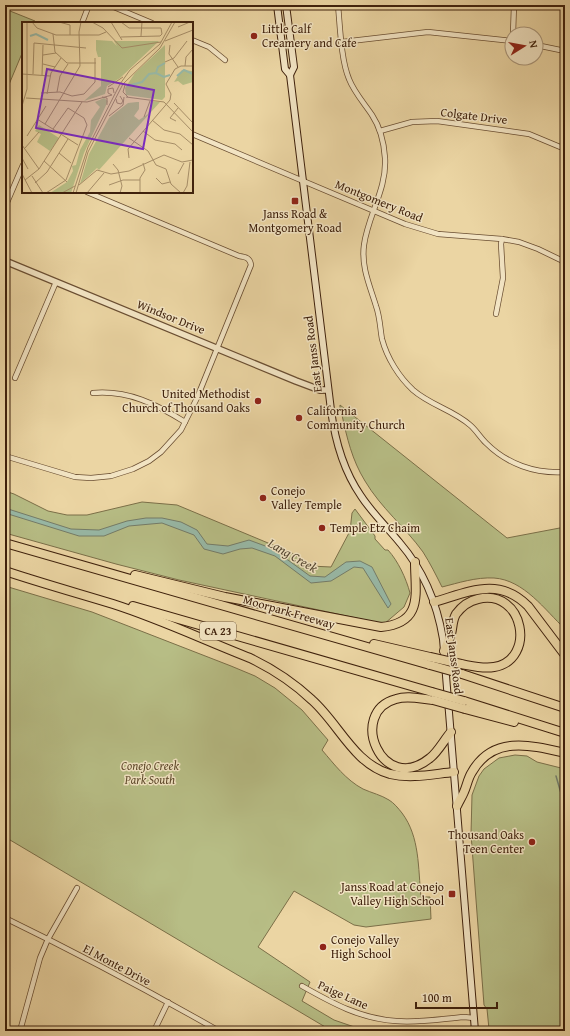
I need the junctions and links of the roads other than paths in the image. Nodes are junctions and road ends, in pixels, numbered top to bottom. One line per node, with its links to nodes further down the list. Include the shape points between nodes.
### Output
1 (89, 5): 7 (street)
2 (109, 5): 8 (street)
3 (277, 5): 16 (main road, East Janss Road, via 285,69)
4 (286, 5): 16 (main road, East Janss Road, via 294,67)
5 (338, 5): 12 (street)
6 (514, 5): 9 (street)
7 (82, 22)
8 (150, 22)
9 (513, 26)
10 (193, 40): 15 (street, via 209,47)
11 (504, 40): 12 (street, via 428,32)
12 (342, 42): 17 (street, via 348,79)
13 (544, 47): 14 (street)
14 (565, 51)
15 (226, 60)
16 (290, 76): 21 (main road, East Janss Road)
17 (380, 131): 19 (street, Colgate Drive, via 412,122 437,121 529,134); 24 (street, via 385,158 380,194)
18 (193, 134): 21 (street, Montgomery Road)
19 (565, 149)
20 (22, 167): 23 (street)
21 (303, 181): 24 (street, Montgomery Road); 32 (main road, East Janss Road)
22 (89, 193): 30 (street, via 246,257 250,261 252,265)
23 (5, 207)
24 (374, 210): 25 (street, Montgomery Road, via 405,224 438,234); 36 (street, via 364,246 364,269 386,350 395,368 414,390 465,421 505,458 521,466 538,470)
25 (502, 239): 27 (street, Montgomery Road, via 519,242); 29 (street, via 503,278)
26 (5, 261): 28 (street, Windsor Drive)
27 (565, 262)
28 (56, 282): 30 (street, Windsor Drive); 31 (street)
29 (496, 314)
30 (217, 348): 32 (street, Windsor Drive, via 320,390); 34 (street)
31 (16, 378)
32 (328, 390): 39 (main road, East Janss Road, via 336,440 352,482 366,505)
33 (93, 392): 34 (street, via 127,395 165,410)
34 (185, 422): 35 (street, via 181,430 154,458 133,469 111,476 75,477)
35 (5, 456)
36 (565, 472)
37 (5, 543): 38 (highway, Moorpark Freeway / CA 23)
38 (71, 562): 39 (highway, via 225,597 381,627 403,620 415,605); 44 (highway, Moorpark Freeway / CA 23, via 261,617)
39 (415, 562): 41 (main road, East Janss Road)
40 (5, 571): 45 (highway, CA 23, bridge, via 432,692); 51 (highway, via 138,613 266,666 313,700 359,755 376,768 400,776)
41 (434, 602): 42 (main road, East Janss Road); 43 (highway, via 488,588 506,591 522,599)
42 (444, 651): 44 (highway, bridge, via 452,621 467,603 480,598 499,600 514,611 519,621 521,629 518,645 512,657 502,665 478,667); 47 (main road, East Janss Road)
43 (565, 655)
44 (430, 661): 46 (highway, Moorpark Freeway / CA 23, bridge)
45 (464, 705): 47 (highway, bridge, via 433,700 392,700 380,710 374,721 372,735 380,756 393,765 407,769 431,758); 48 (highway, CA 23); 49 (highway)
46 (565, 708)
47 (451, 732): 51 (main road, East Janss Road)
48 (565, 733)
49 (565, 736)
50 (565, 753): 52 (highway, via 524,744 493,751 476,766)
51 (454, 772): 52 (main road, East Janss Road)
52 (457, 806): 58 (main road, East Janss Road)
53 (77, 888): 55 (street)
54 (5, 918): 55 (street, El Monte Drive)
55 (48, 939): 57 (street, El Monte Drive); 59 (street, via 40,958)
56 (302, 986): 58 (street, Paige Lane, via 350,1011 377,1019 398,1021)
57 (168, 1002): 60 (street); 61 (street, El Monte Drive)
58 (474, 1018): 62 (main road, East Janss Road)
59 (20, 1031)
60 (154, 1031)
61 (219, 1031)
62 (475, 1031)

